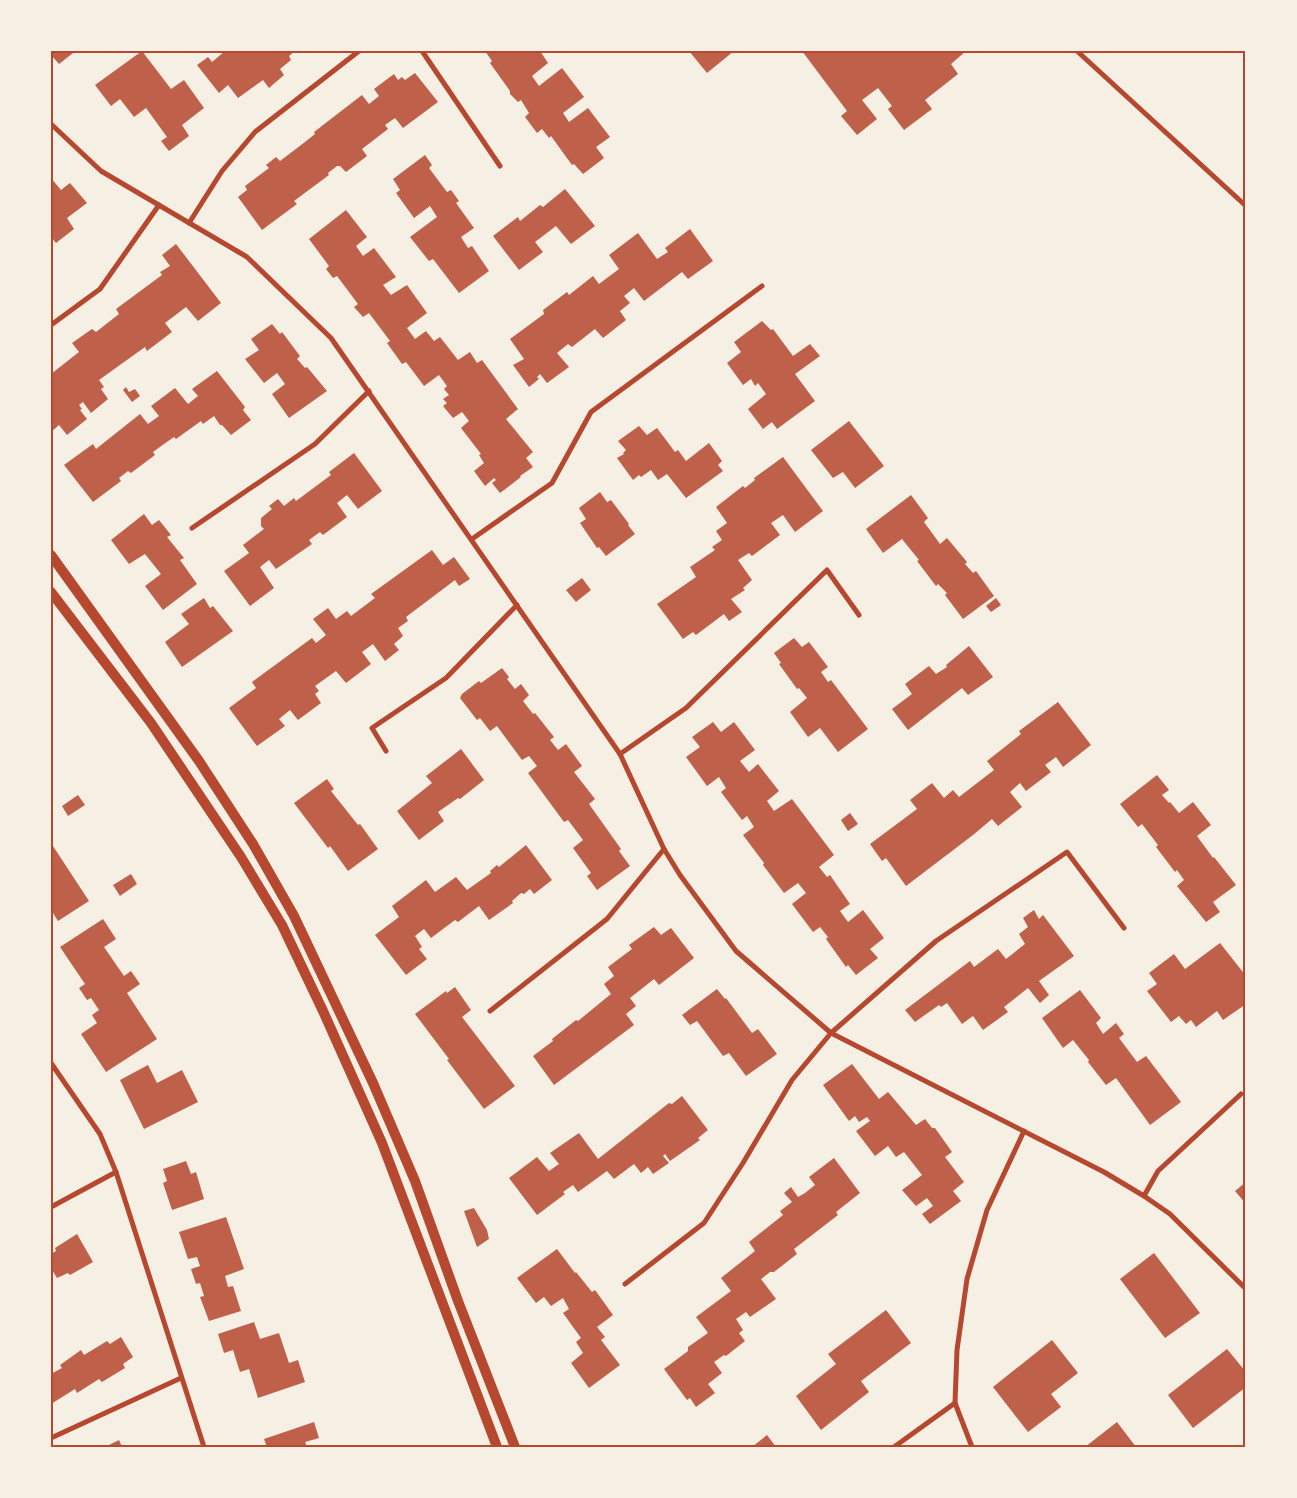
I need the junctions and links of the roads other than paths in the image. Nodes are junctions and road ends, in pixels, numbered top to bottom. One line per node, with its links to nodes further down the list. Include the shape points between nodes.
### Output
1 (359, 51): 8 (street, via 255,132 222,171)
2 (422, 51): 5 (street)
3 (1077, 51): 7 (street)
4 (51, 124): 6 (street, via 102,171)
5 (500, 166)
6 (158, 205): 8 (street); 10 (street, via 100,289)
7 (1246, 206)
8 (189, 222): 11 (street, via 247,257 331,338)
9 (762, 286): 13 (street, via 591,412 552,483)
10 (51, 325)
11 (368, 390): 12 (street, via 316,444); 13 (street)
12 (192, 528)
13 (472, 538): 16 (street)
14 (51, 555): 37 (main road, via 199,761 253,844 294,916 373,1083 415,1182)
15 (51, 592): 36 (main road, via 150,723 241,857 282,925 382,1143)
16 (517, 605): 18 (street, via 446,678 372,728); 19 (street)
17 (859, 615): 19 (street, via 827,570 686,708)
18 (386, 751)
19 (620, 754): 20 (street)
20 (664, 850): 22 (street, via 607,919); 23 (street, via 736,951)
21 (1124, 928): 23 (street, via 1067,852 936,941)
22 (490, 1012)
23 (831, 1032): 26 (street); 30 (street, via 792,1080 704,1223)
24 (51, 1063): 27 (street, via 100,1134)
25 (1241, 1094): 28 (street, via 1158,1171)
26 (1024, 1131): 28 (street); 33 (street, via 987,1210 967,1279)
27 (116, 1172): 29 (street); 32 (street)
28 (1144, 1196): 31 (street, via 1170,1214)
29 (51, 1207)
30 (625, 1284)
31 (1246, 1289)
32 (181, 1378): 34 (street); 35 (street)
33 (955, 1403): 38 (street); 39 (street)
34 (51, 1438)
35 (204, 1447)
36 (497, 1447)
37 (515, 1447)
38 (894, 1447)
39 (972, 1447)

